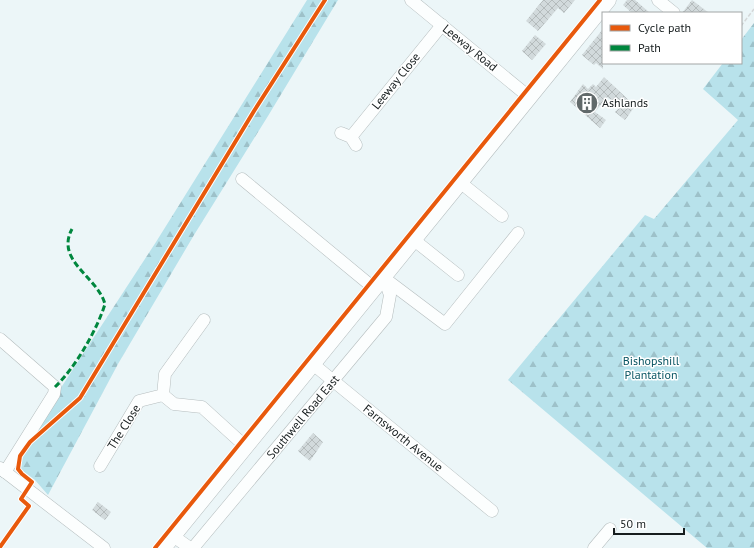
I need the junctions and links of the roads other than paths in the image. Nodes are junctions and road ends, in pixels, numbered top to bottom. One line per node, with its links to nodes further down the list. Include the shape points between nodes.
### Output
1 (411, 0): 5 (street, Leeway Road)
2 (658, 0): 4 (street)
3 (602, 2): 6 (main road, Southwell Road East)
4 (673, 12)
5 (442, 25): 6 (street, Leeway Road); 7 (street, Leeway Close)
6 (529, 97): 9 (main road, Southwell Road East)
7 (350, 138)
8 (242, 179): 14 (street)
9 (461, 183): 10 (street); 12 (main road, Southwell Road East)
10 (502, 216)
11 (518, 233): 14 (street, via 445,324)
12 (414, 240): 13 (street); 14 (main road, Southwell Road East)
13 (458, 275)
14 (379, 283): 17 (main road, Southwell Road East); 18 (street, Southwell Road East, via 390,295 386,317)
15 (204, 320): 19 (street, via 194,342 165,374)
16 (0, 339): 22 (street, via 55,387 54,394)
17 (314, 365): 18 (street, Farnsworth Avenue); 20 (main road, Southwell Road East)
18 (333, 380): 23 (street, Farnsworth Avenue); 29 (street, Southwell Road East)
19 (162, 395): 20 (street, via 174,404 202,407); 21 (street, The Close, via 139,401)
20 (246, 447): 25 (main road, Southwell Road East)
21 (100, 466)
22 (2, 470): 26 (street)
23 (492, 511)
24 (610, 529): 30 (street)
25 (173, 536): 27 (main road, Southwell Road East); 28 (street)
26 (104, 548)
27 (163, 548)
28 (190, 548)
29 (193, 548)
30 (594, 548)

